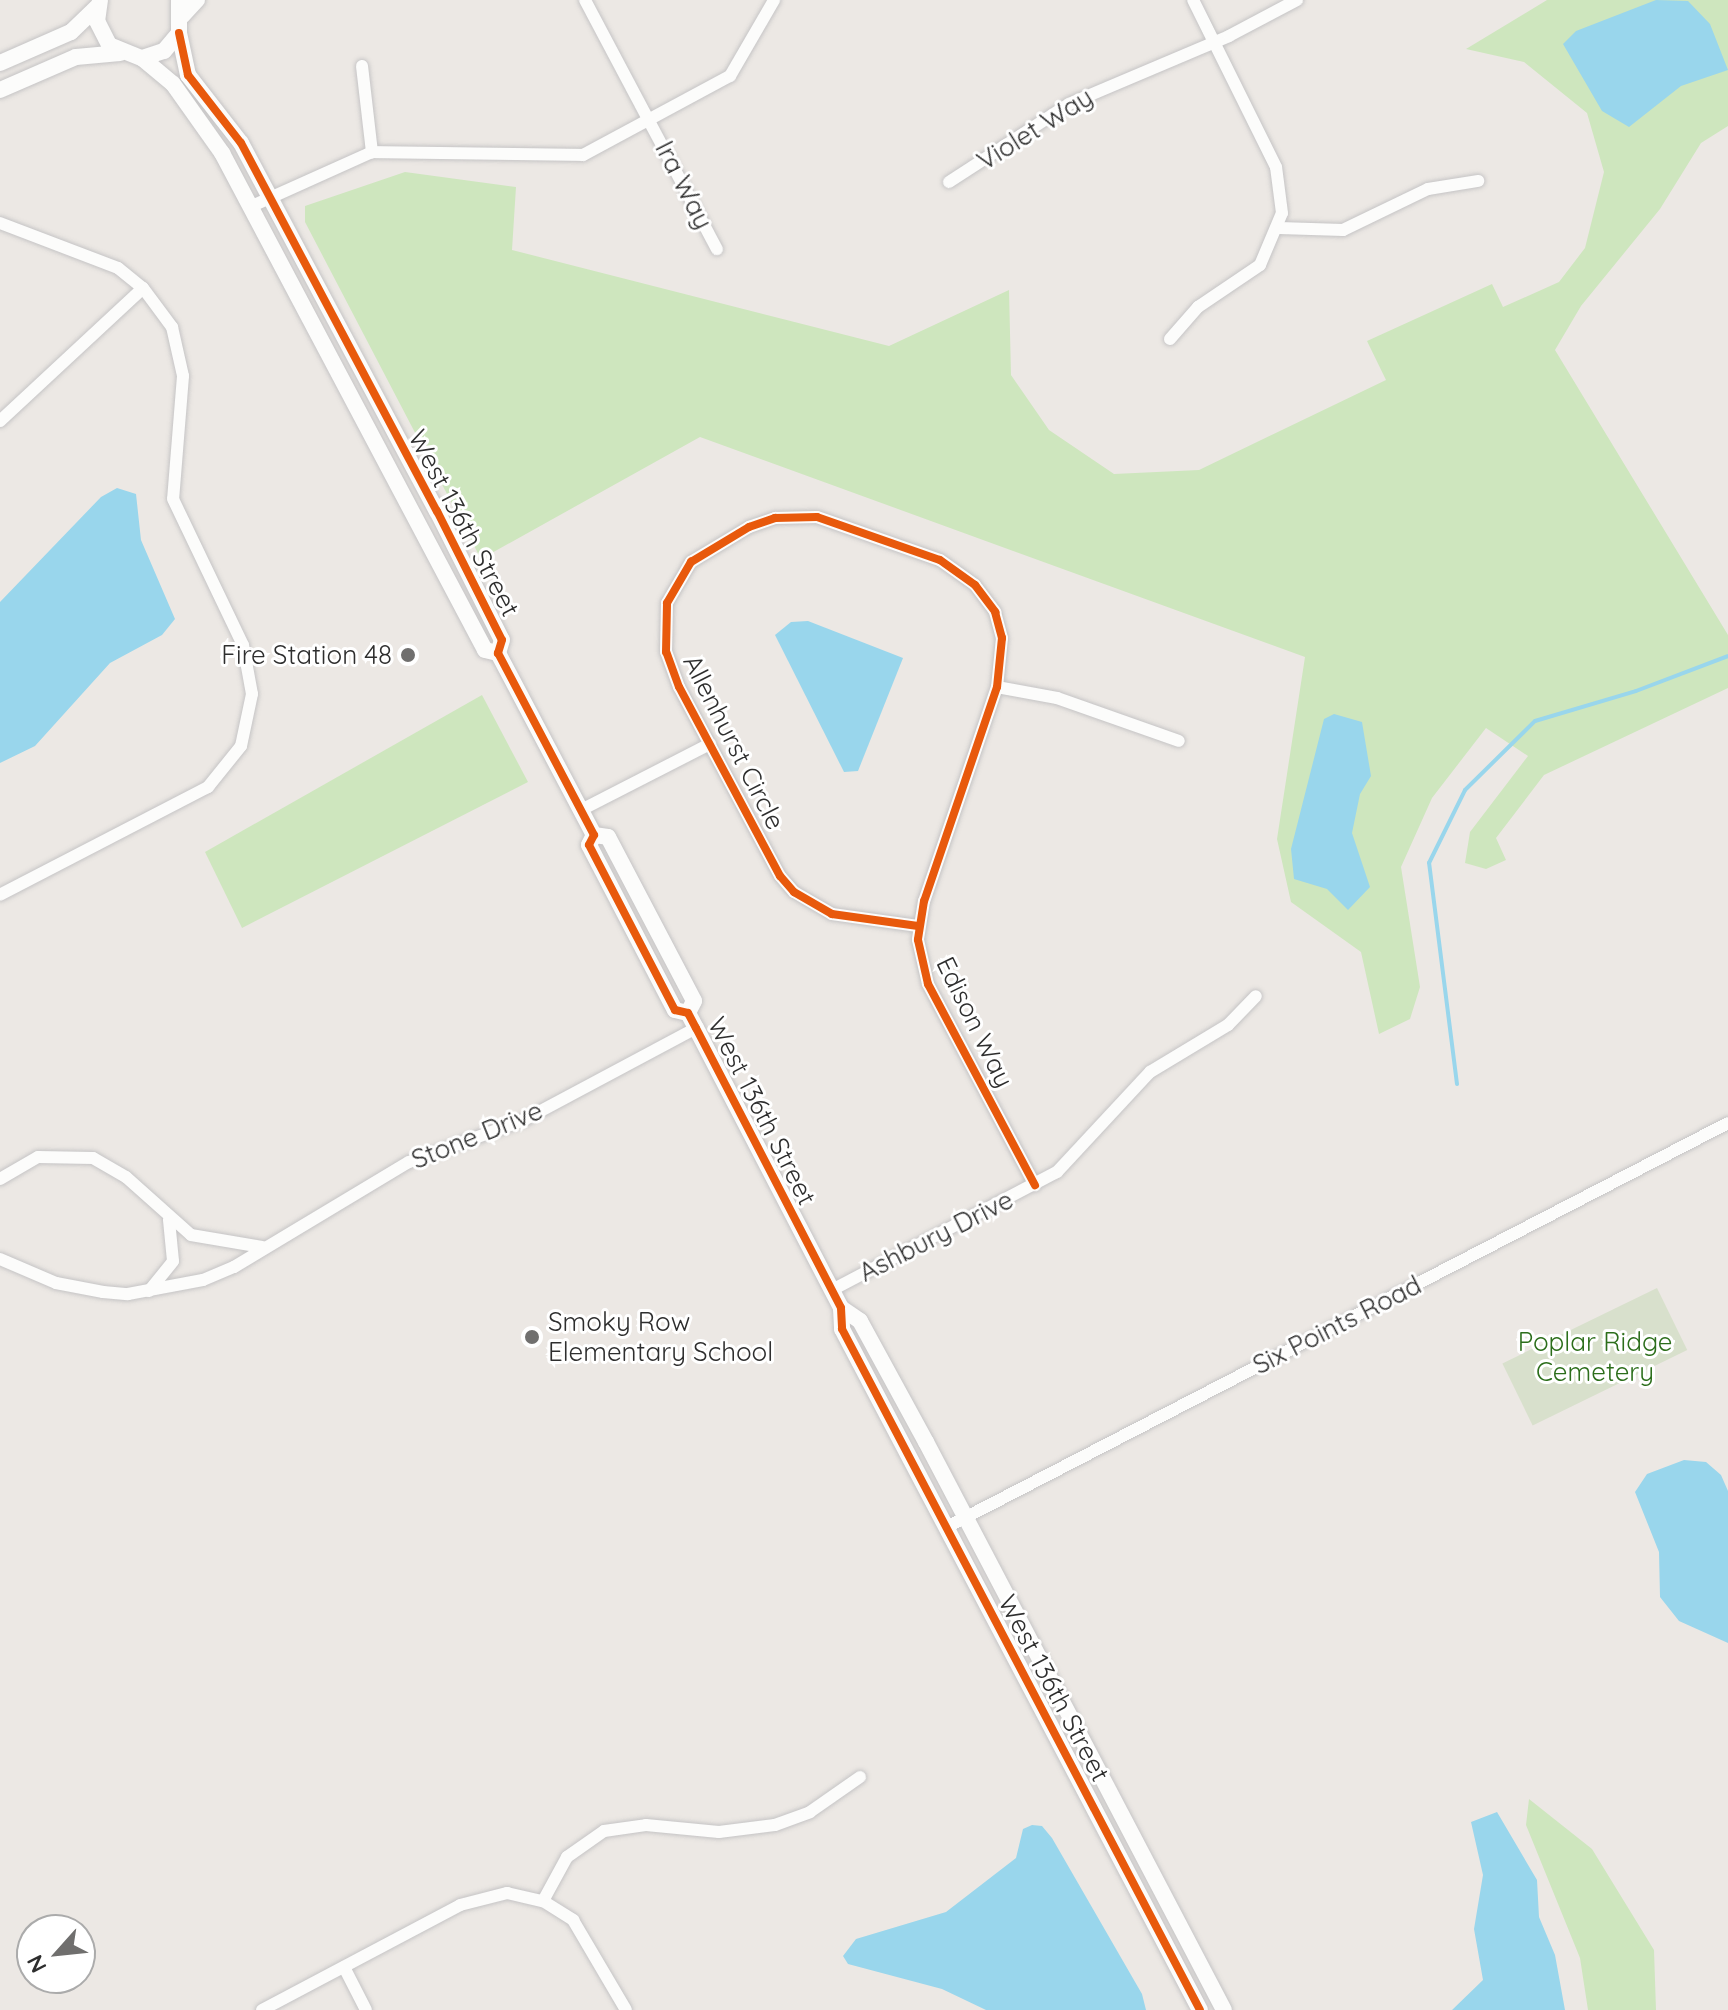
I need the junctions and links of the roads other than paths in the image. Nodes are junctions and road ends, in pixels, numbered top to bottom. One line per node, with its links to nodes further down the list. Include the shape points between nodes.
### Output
1 (197, 0): 7 (street)
2 (585, 0): 15 (street, Ira Way)
3 (774, 0): 15 (street, via 730,76)
4 (1193, 0): 9 (street)
5 (1297, 0): 9 (street, Violet Way)
6 (99, 4): 10 (street, via 101,34); 12 (street, via 71,32)
7 (181, 8): 8 (street)
8 (179, 33): 11 (street, via 164,51); 19 (street, West 136th Street, via 188,75 228,122)
9 (1212, 43): 18 (street, Violet Way, via 1069,104); 22 (street, via 1276,167 1282,198)
10 (120, 53): 11 (street); 14 (street, via 81,55)
11 (142, 58): 20 (street, West 136th Street, via 187,101)
12 (0, 63)
13 (362, 66): 16 (street)
14 (0, 90)
15 (651, 121): 16 (street, via 583,155 562,159); 23 (street, Ira Way)
16 (372, 152): 19 (street)
17 (1478, 181): 22 (street, via 1428,189 1343,230)
18 (949, 182)
19 (271, 196): 20 (street); 27 (street, West 136th Street, via 502,640)
20 (252, 206): 27 (street, West 136th Street, via 485,650)
21 (0, 223): 24 (street, via 118,268)
22 (1279, 228): 25 (street, via 1252,274 1198,307)
23 (717, 249)
24 (143, 288): 26 (street); 32 (street, via 161,308 181,351 173,499 243,645 250,667 249,723 241,746 208,787)
25 (1170, 339)
26 (0, 421)
27 (498, 653): 31 (street, West 136th Street)
28 (997, 687): 29 (street, via 1057,698); 30 (street, Allenhurst Circle, via 1002,638 995,612 961,572 817,517 775,518 706,550 691,562 667,603 666,652); 33 (street, Edison Way)
29 (1179, 741)
30 (710, 744): 31 (street); 33 (street, Allenhurst Circle, via 780,876 794,892 832,914)
31 (581, 810): 35 (street, West 136th Street, via 594,835 589,845 675,1010)
32 (0, 895)
33 (918, 926): 38 (street, Edison Way, via 928,984)
34 (1256, 996): 38 (street, Ashbury Drive, via 1228,1025 1150,1072 1070,1161)
35 (692, 1020): 40 (street, Stone Drive, via 524,1120 409,1162); 42 (street, West 136th Street)
36 (1728, 1123): 45 (street, Six Points Road)
37 (0, 1179): 39 (street, via 38,1157 93,1158 126,1177)
38 (1035, 1185): 42 (street, Ashbury Drive)
39 (168, 1218): 40 (street, via 209,1242); 43 (street, via 173,1261)
40 (262, 1247): 43 (street, Stone Drive, via 203,1280)
41 (1, 1259): 43 (street, Stone Drive, via 77,1288)
42 (832, 1290): 44 (street, West 136th Street)
43 (149, 1291)
44 (841, 1308): 45 (street, West 136th Street, via 860,1321); 46 (street, West 136th Street, via 842,1329)
45 (965, 1517): 46 (street, Six Points Road); 54 (street, West 136th Street)
46 (947, 1527): 53 (street, West 136th Street)
47 (860, 1777): 48 (street, via 810,1812 775,1825 719,1832 646,1825 604,1831 567,1857)
48 (543, 1901): 49 (street, via 507,1893 475,1899); 52 (street, via 573,1920 586,1937)
49 (344, 1967): 50 (street); 51 (street)
50 (262, 2010)
51 (366, 2010)
52 (626, 2010)
53 (1200, 2010)
54 (1224, 2010)

